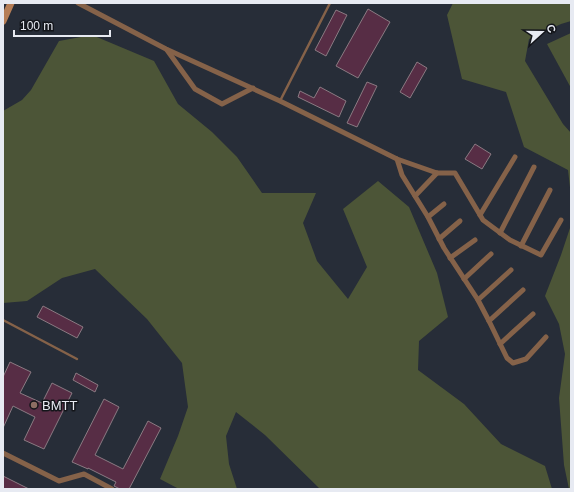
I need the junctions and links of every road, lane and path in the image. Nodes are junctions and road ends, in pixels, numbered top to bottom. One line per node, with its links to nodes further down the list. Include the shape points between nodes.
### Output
1 (11, 3): 4 (street)
2 (78, 3): 5 (street)
3 (330, 3): 7 (lane)
4 (3, 21)
5 (166, 49): 6 (street); 6 (street, via 195,89 222,104)
6 (253, 88): 7 (street)
7 (280, 101): 9 (street)
8 (515, 157): 15 (street)
9 (397, 159): 11 (street); 13 (street, via 402,175)
10 (534, 167): 19 (street)
11 (437, 173): 13 (street); 15 (street, via 455,173)
12 (550, 190): 22 (street)
13 (415, 196): 16 (street)
14 (444, 204): 16 (street)
15 (480, 215): 19 (street)
16 (428, 217): 20 (street)
17 (460, 220): 20 (street)
18 (561, 220): 22 (street, via 541,255)
19 (500, 233): 22 (street)
20 (439, 239): 24 (street)
21 (475, 240): 24 (street)
22 (521, 246)
23 (491, 254): 26 (street)
24 (450, 258): 26 (street)
25 (511, 270): 28 (street)
26 (464, 279): 28 (street)
27 (523, 290): 31 (street)
28 (478, 300): 31 (street)
29 (533, 314): 33 (street)
30 (3, 320): 34 (lane)
31 (489, 321): 33 (street)
32 (546, 337): 33 (street, via 526,360 513,363 507,358)
33 (500, 344)
34 (77, 359)
35 (3, 453): 36 (street, via 59,481 84,474)
36 (112, 489)

